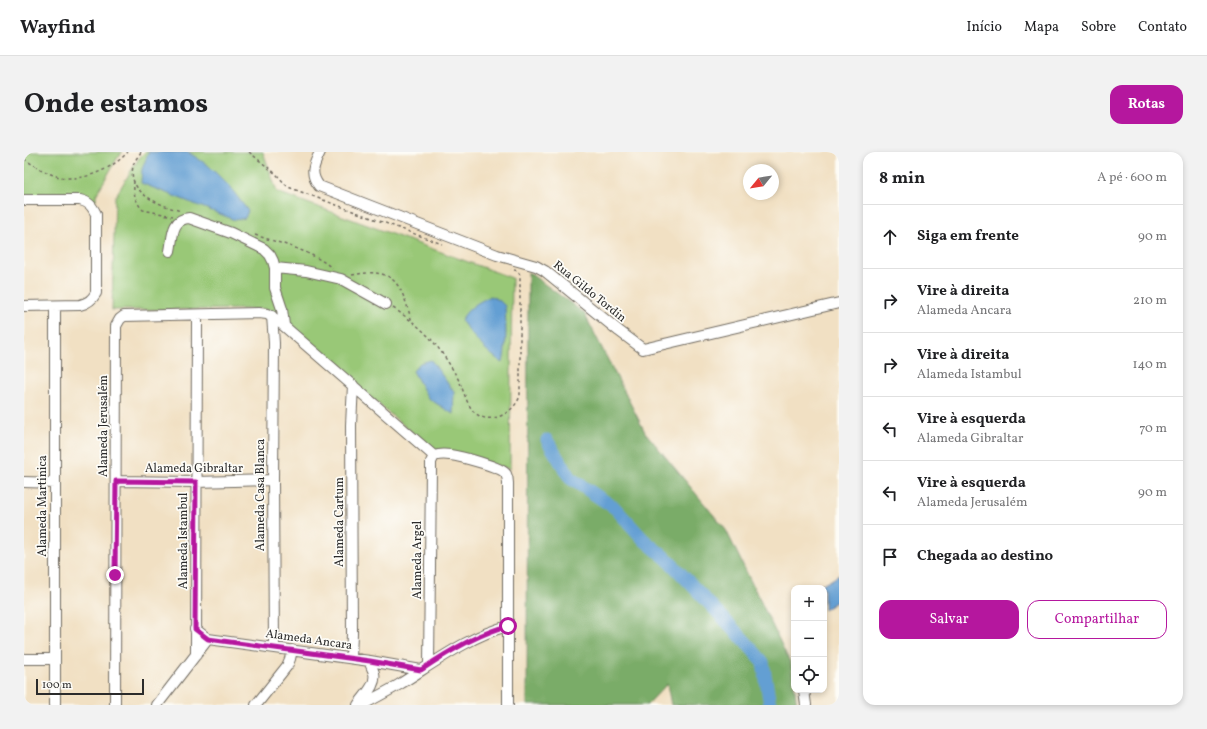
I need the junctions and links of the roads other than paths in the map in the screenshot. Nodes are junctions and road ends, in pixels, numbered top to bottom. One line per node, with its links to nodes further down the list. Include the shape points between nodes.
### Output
1 (320, 152): 5 (street, Rua Gildo Tordin, via 313,173 319,186 496,255 536,266 643,349)
2 (24, 200): 8 (street, via 80,200 88,202 96,214 96,293 84,304)
3 (170, 251): 4 (street, via 174,226 183,215 231,233 264,250)
4 (275, 268): 6 (street, via 306,271 341,279); 11 (street, via 275,288)
5 (839, 303)
6 (386, 304)
7 (24, 306): 8 (street)
8 (55, 306): 18 (street, Alameda Martinica)
9 (197, 315): 10 (street, Alameda Jerusalém, via 259,313); 15 (street, Alameda Jerusalém, via 124,316 116,326); 17 (street, Alameda Istambul)
10 (272, 316): 11 (street, Alameda Jerusalém); 14 (street, Alameda Casa Blanca)
11 (285, 326): 12 (street, Alameda Jerusalém)
12 (353, 385): 13 (street, Alameda Jerusalém); 25 (street, Alameda Cartum)
13 (434, 456): 19 (street, via 458,456 494,466 506,474); 29 (street, Alameda Argel, via 430,468)
14 (273, 480): 17 (street, Alameda Gibraltar); 22 (street, Alameda Casa Blanca)
15 (116, 481): 17 (street, Alameda Gibraltar); 32 (street, Alameda Jerusalém)
16 (24, 482): 18 (street)
17 (196, 482): 20 (street, Alameda Istambul)
18 (55, 483): 27 (street, Alameda Martinica)
19 (508, 626): 29 (street, via 486,633); 37 (street)
20 (195, 629): 21 (street, Alameda Ancara); 24 (street, Alameda Istambul)
21 (208, 639): 22 (street, Alameda Ancara); 24 (street)
22 (274, 648): 23 (street, Alameda Ancara)
23 (292, 650): 25 (street, Alameda Ancara); 34 (street, via 287,666)
24 (196, 655): 33 (street)
25 (350, 658): 28 (street, Alameda Ancara)
26 (24, 659): 27 (street)
27 (54, 659): 31 (street, Alameda Martinica)
28 (370, 661): 29 (street, Alameda Ancara); 35 (street, via 374,671 374,682)
29 (425, 668): 36 (street)
30 (804, 693): 38 (street)
31 (55, 705)
32 (114, 705)
33 (157, 705)
34 (256, 705)
35 (358, 705)
36 (362, 705)
37 (508, 705)
38 (806, 705)

